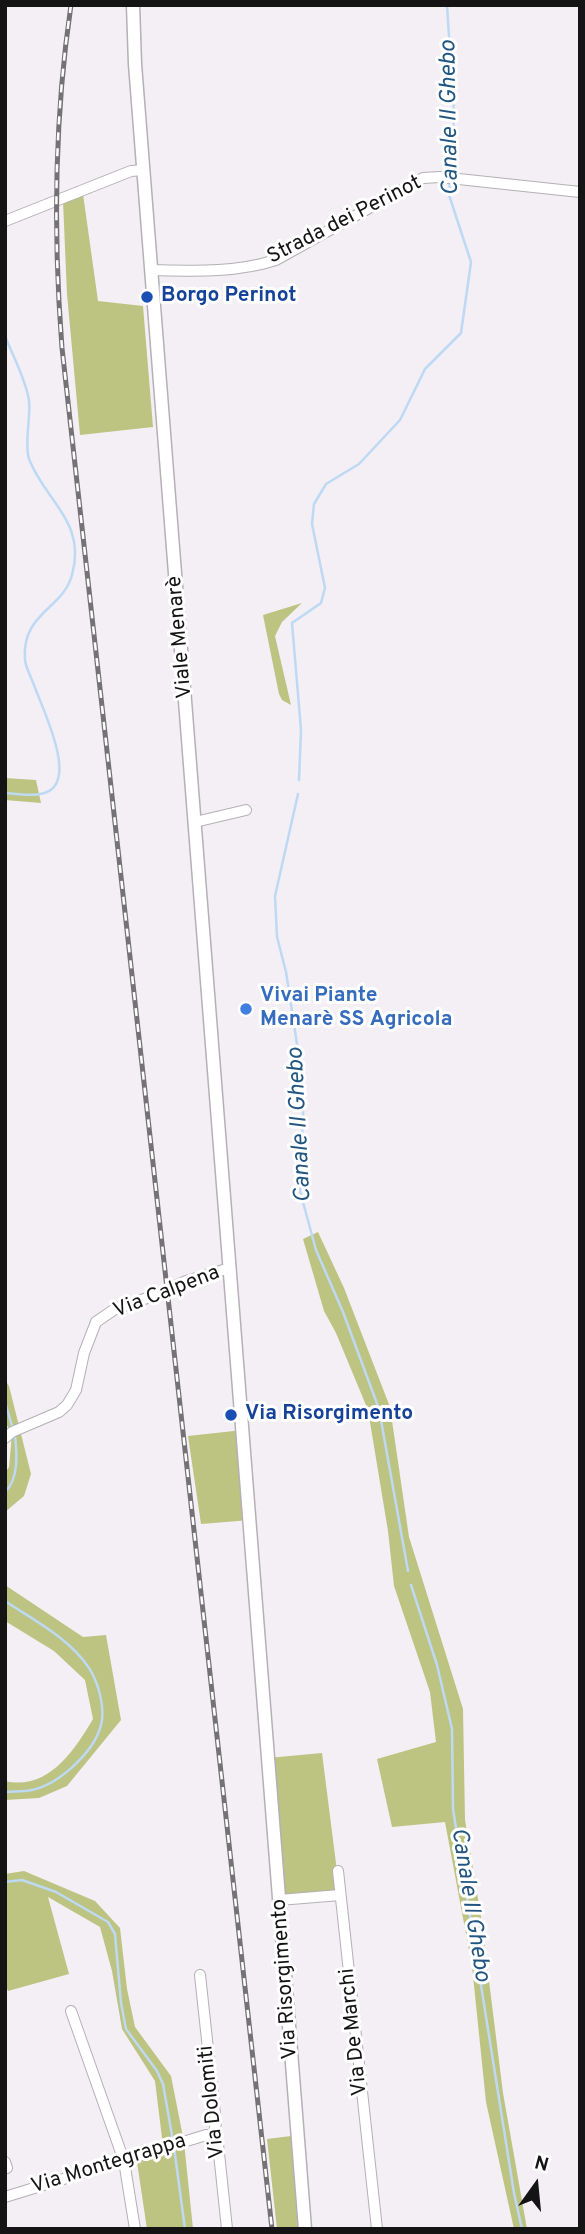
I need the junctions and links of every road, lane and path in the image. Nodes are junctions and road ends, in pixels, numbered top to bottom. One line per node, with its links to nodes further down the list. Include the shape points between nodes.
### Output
1 (133, 5): 2 (main road, Viale Menarè)
2 (144, 170): 4 (street, via 131,171); 5 (main road, Viale Menarè)
3 (580, 192): 5 (street, Strada dei Perinot, via 423,178 276,260 220,271)
4 (5, 221)
5 (152, 270): 7 (main road, Viale Menarè)
6 (246, 810): 7 (street)
7 (195, 822): 8 (main road, Viale Menarè)
8 (230, 1268): 9 (street, Via Calpena, via 115,1309 96,1322 76,1390 67,1405); 12 (main road, Via Risorgimento)
9 (12, 1433)
10 (338, 1871): 11 (street, Via De Marchi)
11 (340, 1895): 12 (street); 21 (street, Via De Marchi)
12 (279, 1900): 20 (main road, Via Risorgimento)
13 (200, 1975): 15 (street, Via Dolomiti, via 216,2123)
14 (71, 2011): 16 (street)
15 (213, 2136): 16 (street, Via Montegrappa); 19 (street, Via Dolomiti, via 218,2144)
16 (124, 2161): 17 (street, Via Montegrappa); 18 (street)
17 (5, 2197)
18 (135, 2229)
19 (228, 2229)
20 (305, 2229)
21 (377, 2229)

